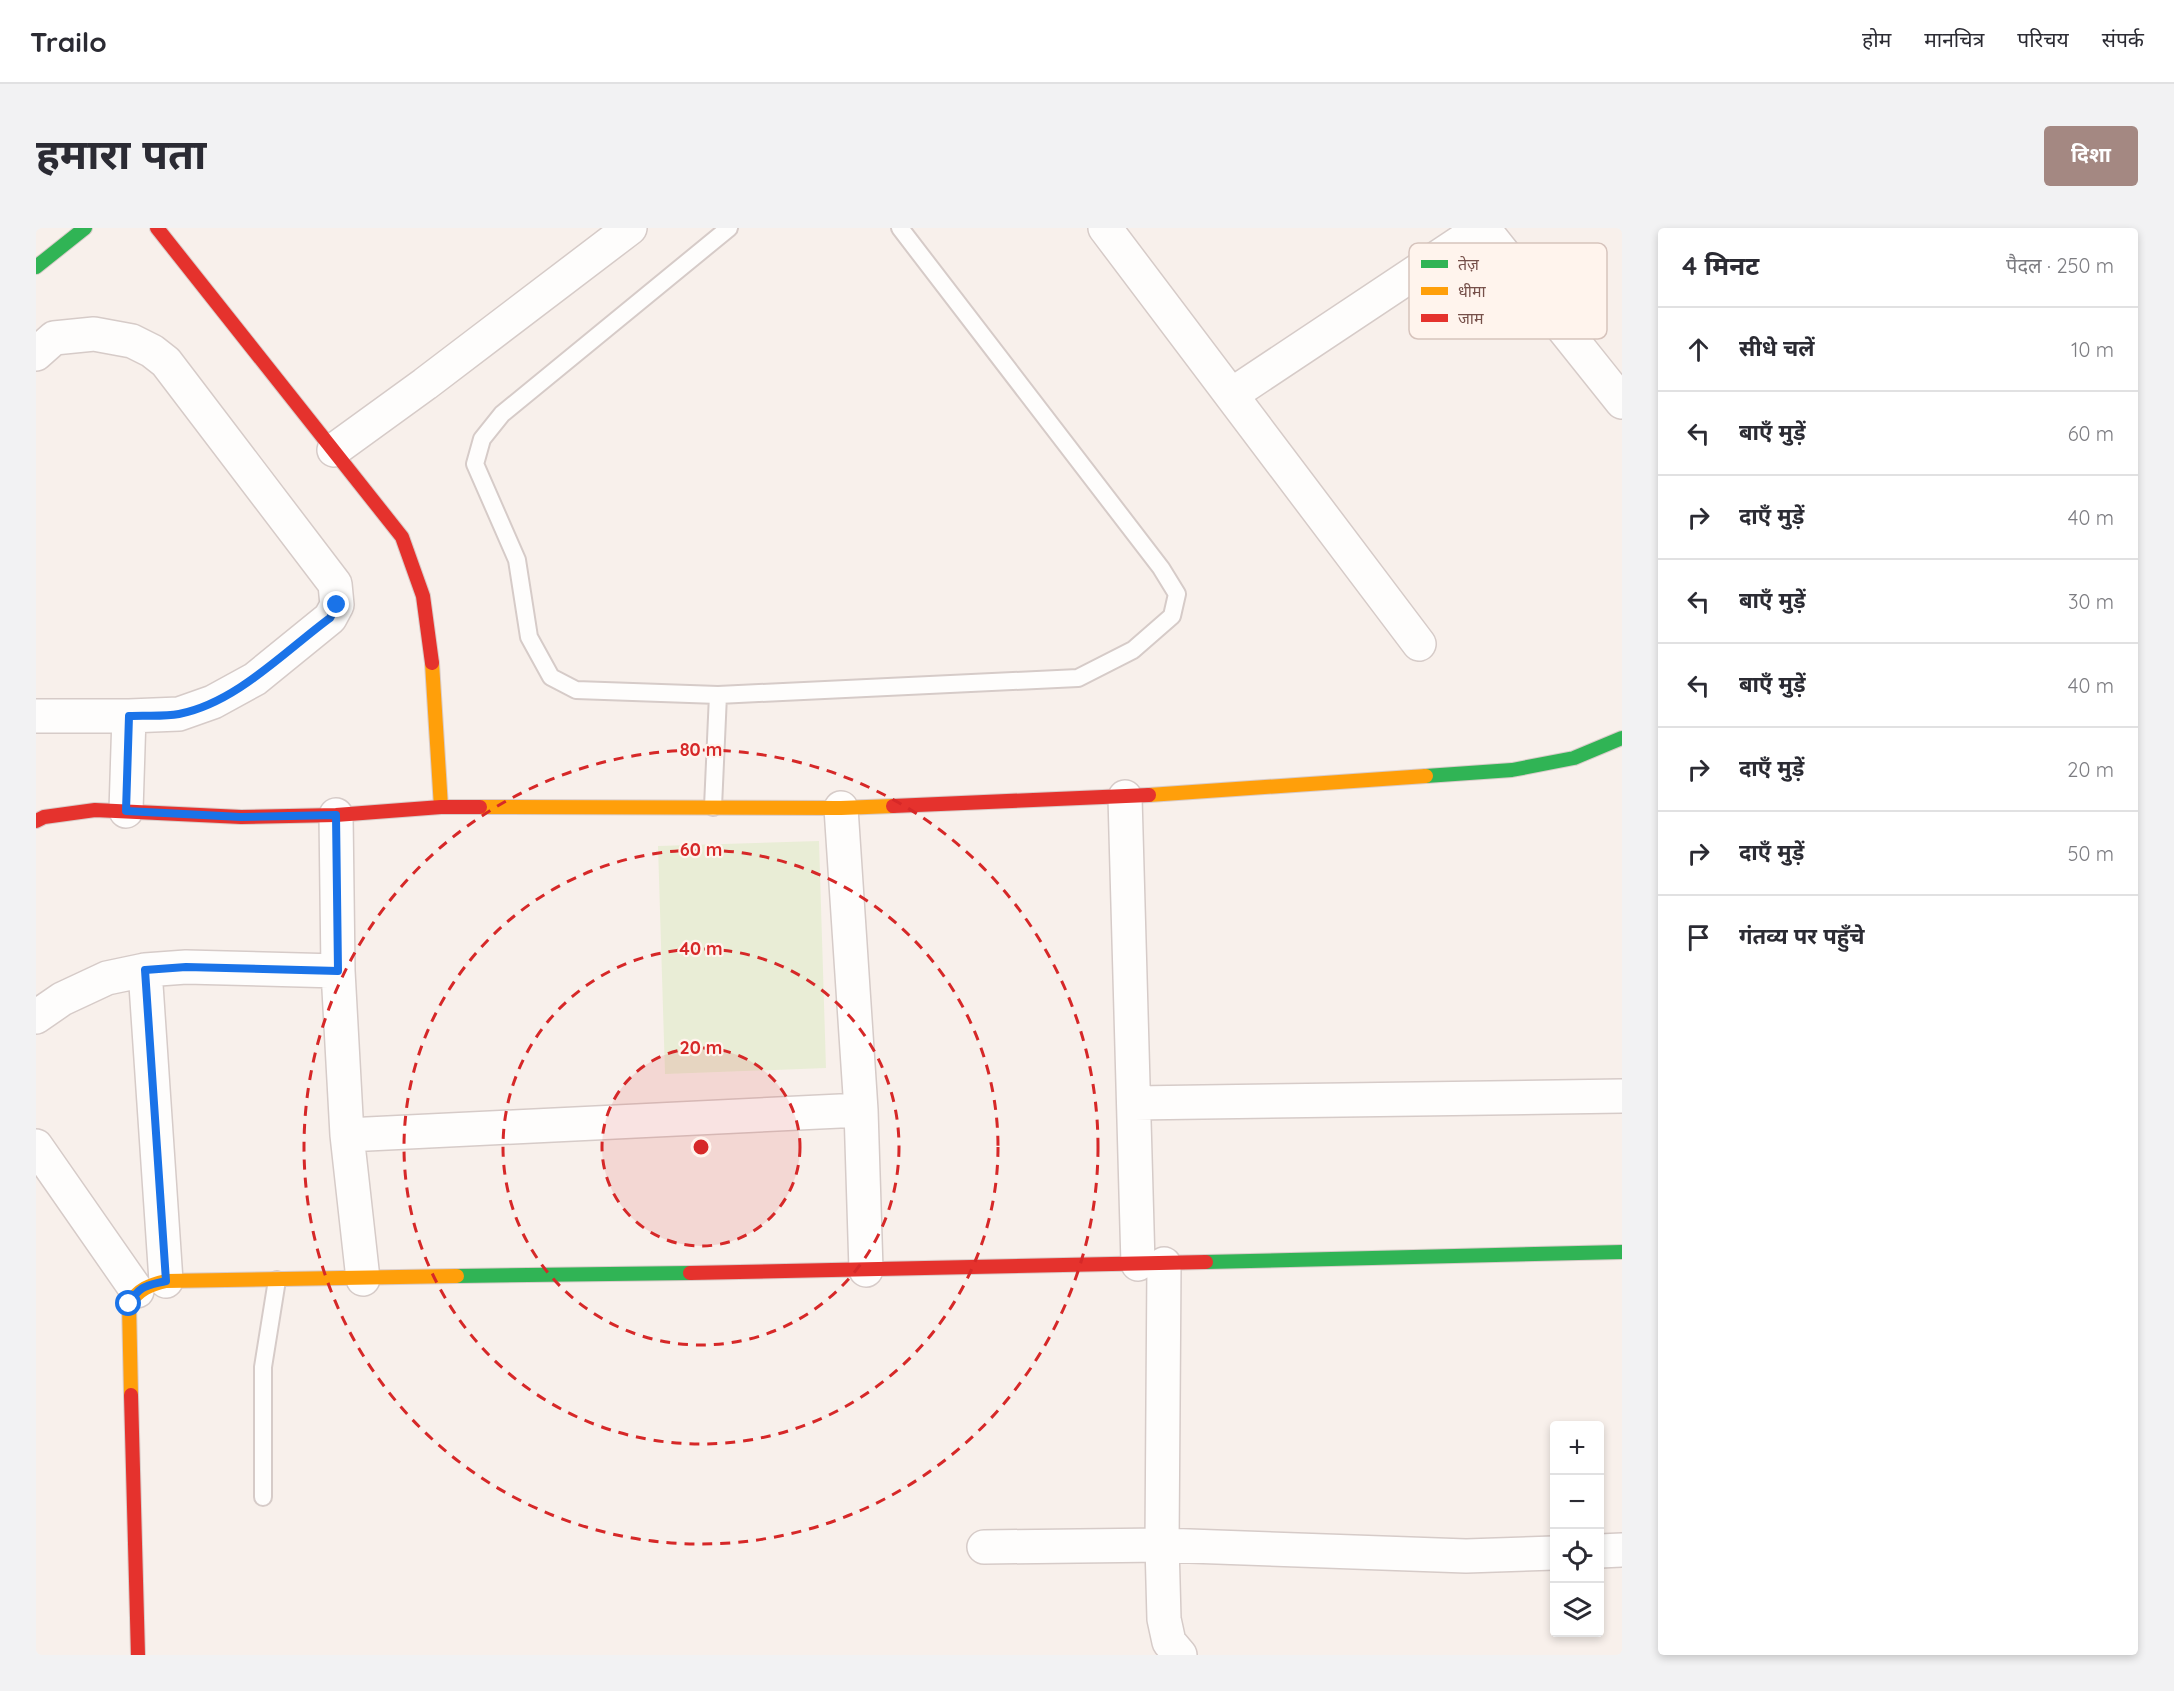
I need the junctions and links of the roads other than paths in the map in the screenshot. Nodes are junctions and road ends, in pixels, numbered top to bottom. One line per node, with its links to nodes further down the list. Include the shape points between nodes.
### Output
1 (85, 228): 10 (street)
2 (157, 228): 16 (street)
3 (630, 228): 16 (street)
4 (729, 228): 18 (lane, via 502,414 482,439 475,464 517,560 529,637 551,677 576,690)
5 (900, 228): 18 (lane, via 1161,568 1177,594 1172,616 1133,650 1078,678)
6 (1105, 228): 14 (street)
7 (1483, 228): 8 (street); 9 (street)
8 (1460, 243)
9 (1495, 243)
10 (36, 267)
11 (1409, 277): 14 (street)
12 (1572, 339): 15 (street)
13 (36, 354): 20 (street, via 54,338 94,334 132,341 152,351 166,362 336,584 337,605 330,618 255,679 213,702 179,714)
14 (1231, 395): 17 (street)
15 (1622, 402)
16 (334, 450): 23 (street, via 402,537 423,596 434,680)
17 (1419, 644)
18 (718, 695): 24 (lane)
19 (36, 716): 20 (street)
20 (129, 716): 26 (street)
21 (1622, 738): 22 (street, via 1574,758 1512,770)
22 (1125, 797): 25 (street); 33 (street)
23 (441, 807): 24 (street); 27 (street)
24 (713, 807): 25 (street)
25 (842, 808): 34 (street)
26 (126, 811): 27 (street, via 241,817); 28 (street, via 95,810)
27 (336, 815): 30 (street)
28 (36, 821)
29 (145, 970): 30 (street, via 186,967); 31 (street, via 107,978 62,999); 42 (street)
30 (338, 971): 35 (street)
31 (36, 1017)
32 (1622, 1096): 33 (street)
33 (1134, 1103): 38 (street)
34 (861, 1110): 35 (street); 39 (street)
35 (347, 1135): 40 (street)
36 (36, 1146): 42 (street)
37 (1622, 1252): 38 (street)
38 (1151, 1264): 39 (street); 44 (street)
39 (866, 1270): 40 (street)
40 (363, 1279): 41 (street)
41 (277, 1280): 42 (street); 43 (lane, via 262,1368)
42 (151, 1286): 49 (street, via 129,1304)
43 (263, 1497)
44 (1162, 1545): 45 (street); 48 (street, via 1466,1556); 50 (street, via 1164,1619 1169,1642)
45 (984, 1547)
46 (1604, 1551): 47 (street)
47 (1622, 1551)
48 (1550, 1553)
49 (138, 1655)
50 (1180, 1655)

